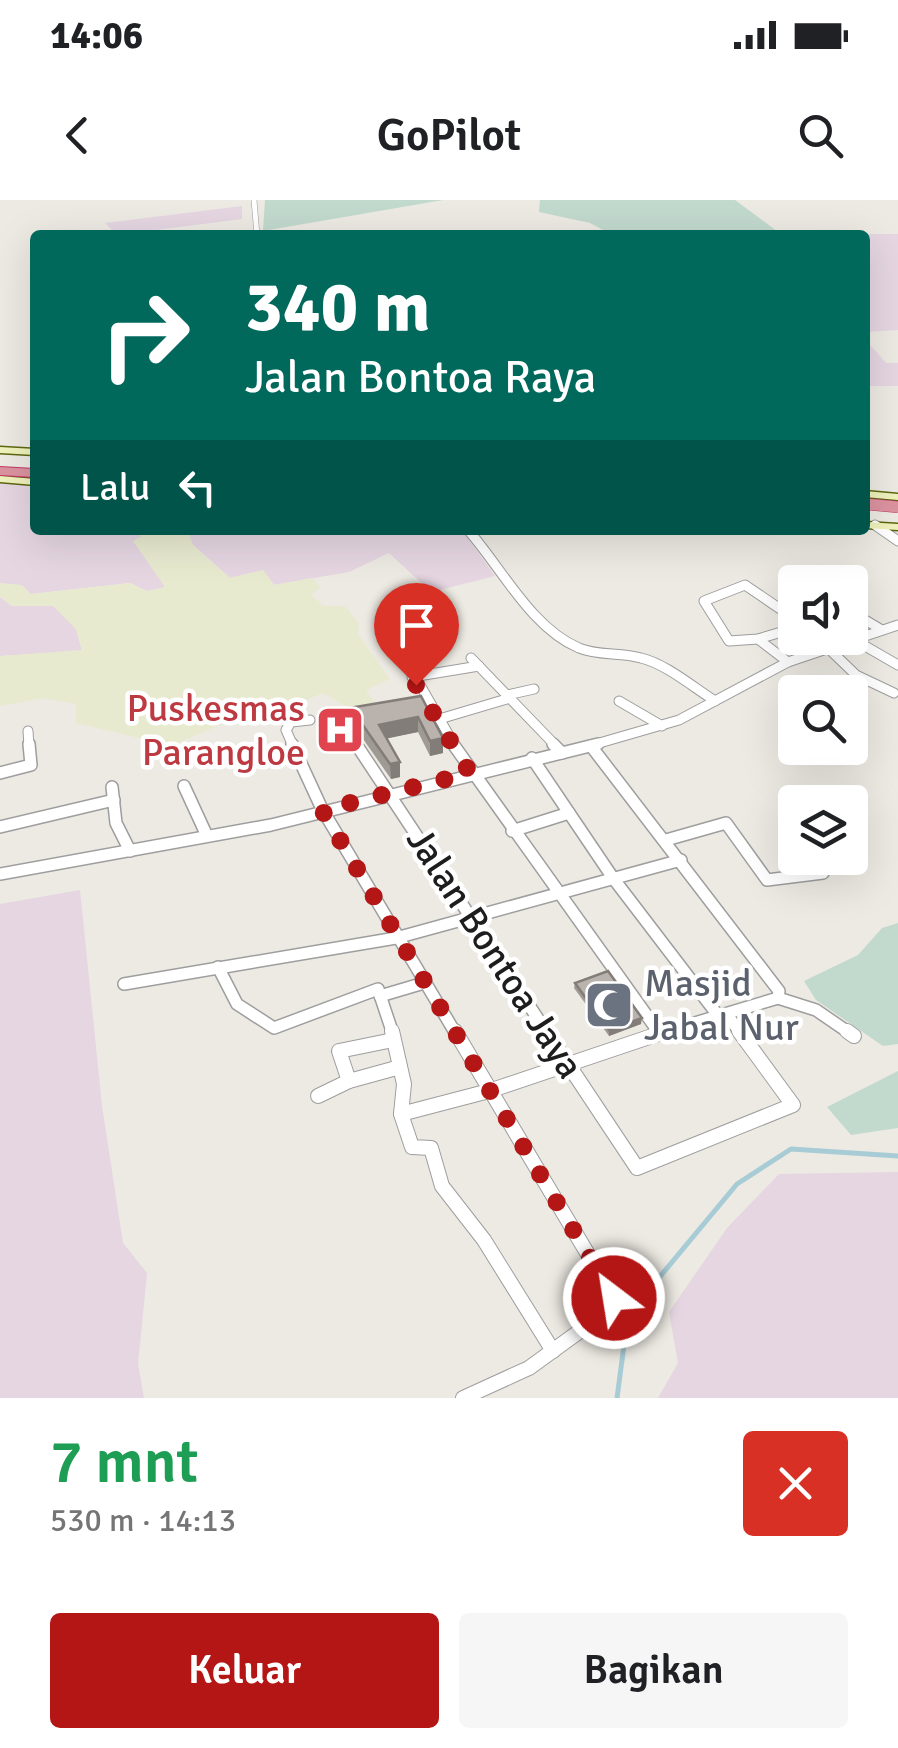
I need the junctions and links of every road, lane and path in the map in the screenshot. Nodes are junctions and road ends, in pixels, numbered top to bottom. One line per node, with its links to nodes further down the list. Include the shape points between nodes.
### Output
1 (254, 200): 2 (street)
2 (256, 230)
3 (0, 450): 4 (street)
4 (30, 452)
5 (0, 461): 6 (highway)
6 (30, 462)
7 (0, 470): 8 (highway)
8 (30, 472)
9 (0, 479): 10 (street)
10 (30, 482)
11 (870, 495): 12 (street)
12 (883, 496): 13 (street); 15 (street)
13 (898, 497)
14 (870, 510): 15 (highway, bridge)
15 (896, 518): 16 (street)
16 (870, 525): 18 (street)
17 (472, 535): 36 (street, via 500,566 503,580 579,648 644,658)
18 (898, 541)
19 (778, 607): 25 (street, via 745,584 705,600 730,641)
20 (868, 622): 22 (street)
21 (898, 625): 22 (street)
22 (882, 630): 24 (street)
23 (778, 633): 25 (street)
24 (868, 634)
25 (758, 639): 30 (street)
26 (396, 643): 32 (street)
27 (868, 648): 31 (street)
28 (805, 655): 30 (street)
29 (842, 655): 34 (street, via 856,675)
30 (788, 662): 36 (street)
31 (898, 664)
32 (412, 678): 35 (street, via 475,662); 39 (street)
33 (534, 689): 35 (street)
34 (894, 693)
35 (508, 697): 39 (street); 44 (street)
36 (714, 701): 40 (street)
37 (619, 702): 40 (street)
38 (310, 720): 52 (street, via 291,722 286,730)
39 (436, 720): 46 (street)
40 (662, 726): 43 (street)
41 (28, 731): 47 (street, via 31,765)
42 (355, 743): 50 (street, Jalan Bontoa Jaya)
43 (591, 746): 44 (street); 57 (street)
44 (562, 752): 45 (street)
45 (532, 758): 46 (street); 53 (street)
46 (470, 773): 50 (street); 55 (street)
47 (0, 774)
48 (184, 786): 56 (street)
49 (112, 788): 51 (street)
50 (390, 794): 52 (street); 64 (street, Jalan Bontoa Jaya)
51 (114, 800): 54 (street); 58 (street, via 116,824)
52 (322, 810): 56 (street); 65 (street)
53 (569, 814): 55 (street); 62 (street)
54 (0, 827)
55 (512, 830): 63 (street)
56 (207, 836): 58 (street)
57 (666, 840): 59 (street); 61 (street, via 726,823 767,880)
58 (130, 851): 60 (street)
59 (681, 860): 62 (street); 69 (street)
60 (0, 874)
61 (807, 875)
62 (614, 878): 63 (street); 71 (street)
63 (558, 894): 64 (street); 72 (street)
64 (470, 918): 65 (street); 75 (street, Jalan Bontoa Jaya)
65 (396, 938): 66 (street); 67 (street)
66 (218, 967): 68 (street); 70 (street, via 236,1004 274,1028 378,989)
67 (424, 983): 70 (street); 78 (street)
68 (124, 984)
69 (778, 994): 71 (street); 73 (street)
70 (380, 996): 74 (street)
71 (724, 1017): 72 (street); 75 (street, Jalan Bontoa Jaya, via 793,1105 642,1169)
72 (660, 1034): 75 (street)
73 (854, 1036)
74 (393, 1040): 76 (street); 77 (street, via 340,1051)
75 (566, 1062): 78 (street)
76 (400, 1067): 77 (street); 80 (street)
77 (349, 1081): 79 (street)
78 (489, 1092): 80 (street); 81 (street, via 614,1298 613,1307)
79 (318, 1096)
80 (401, 1114): 81 (street, via 412,1146 432,1148 442,1186)
81 (553, 1351): 82 (street)
82 (463, 1398)

